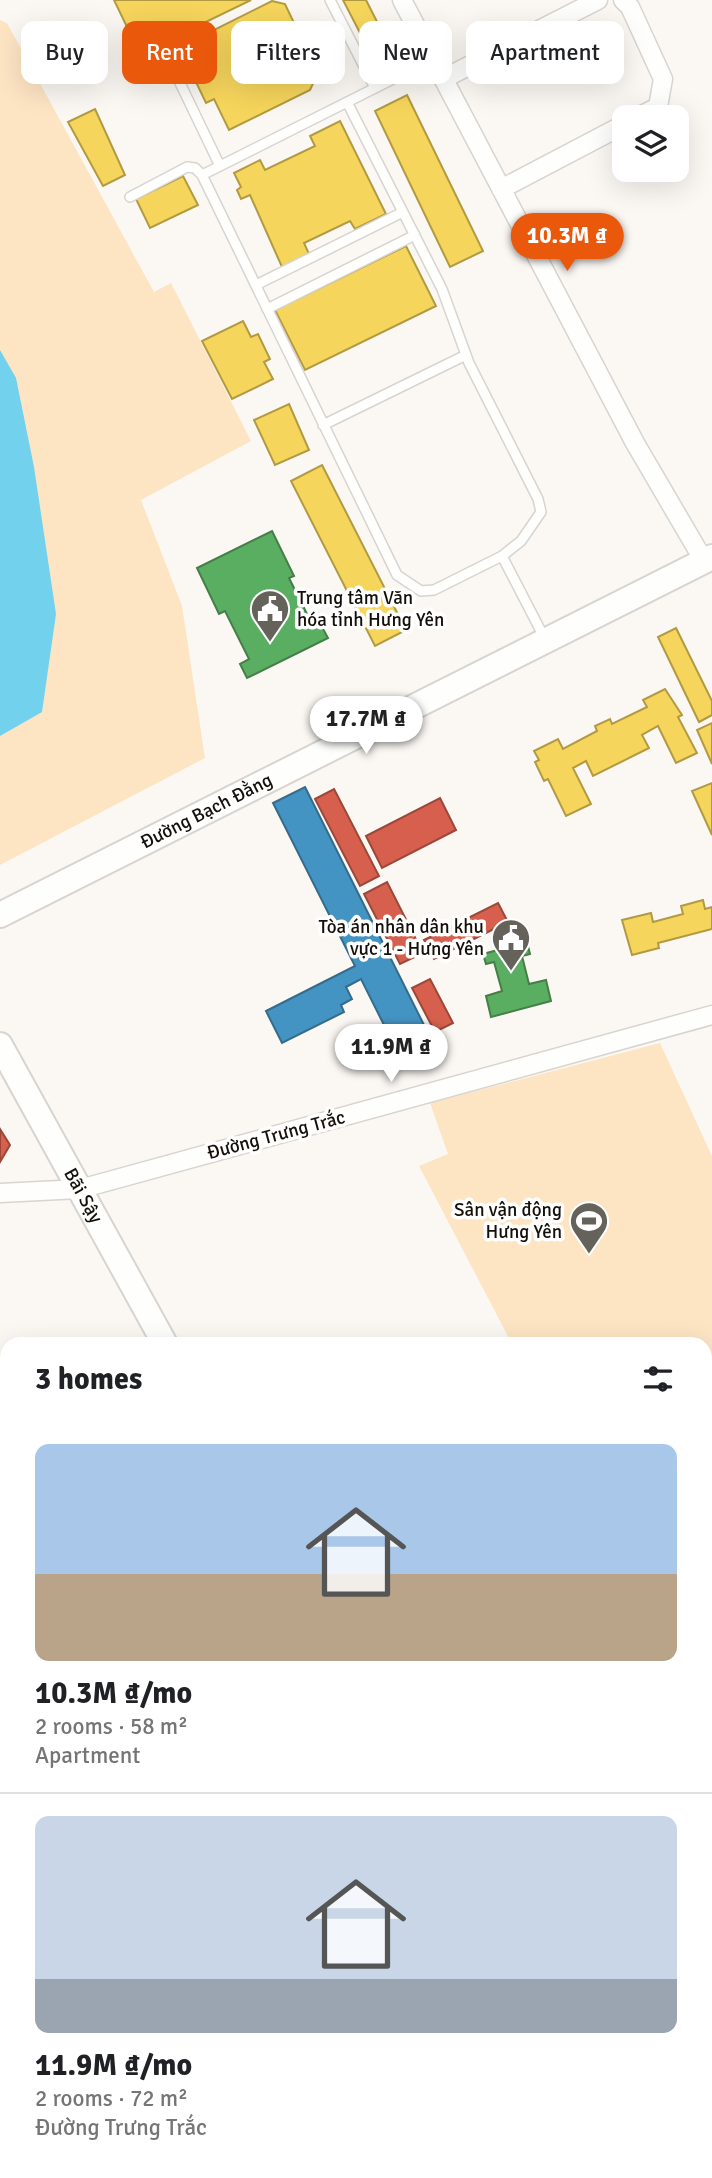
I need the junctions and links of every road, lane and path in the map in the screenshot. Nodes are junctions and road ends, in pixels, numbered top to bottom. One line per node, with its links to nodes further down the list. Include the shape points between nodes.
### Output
1 (330, 0): 10 (lane)
2 (402, 0): 5 (street)
3 (598, 0): 6 (street)
4 (623, 0): 12 (street, via 663,79)
5 (413, 21)
6 (452, 74)
7 (181, 84): 14 (lane)
8 (383, 84): 10 (lane)
9 (446, 84): 16 (street)
10 (375, 88): 11 (lane)
11 (347, 102): 14 (lane); 18 (lane)
12 (659, 105)
13 (612, 131): 16 (street)
14 (220, 166): 15 (lane)
15 (202, 175): 17 (lane, via 187,167); 20 (lane)
16 (501, 189): 25 (street, via 635,443)
17 (130, 197)
18 (403, 212): 19 (lane); 20 (lane)
19 (415, 235): 21 (lane); 22 (lane, via 442,289)
20 (256, 285): 21 (lane)
21 (267, 309): 23 (lane)
22 (466, 355): 23 (lane); 24 (lane, via 541,512 521,541)
23 (323, 425): 24 (lane, via 397,575 410,586 434,590)
24 (502, 556): 26 (lane)
25 (708, 559): 26 (street, Đường Bạch Đằng)
26 (545, 641): 27 (street, Đường Bạch Đằng)
27 (0, 915)
28 (712, 1015): 30 (street, Đường Trưng Trắc)
29 (0, 1045): 30 (street, Bãi Sậy)
30 (80, 1189): 31 (street, Đường Trưng Trắc); 32 (street, Bãi Sậy)
31 (0, 1194)
32 (162, 1337)

